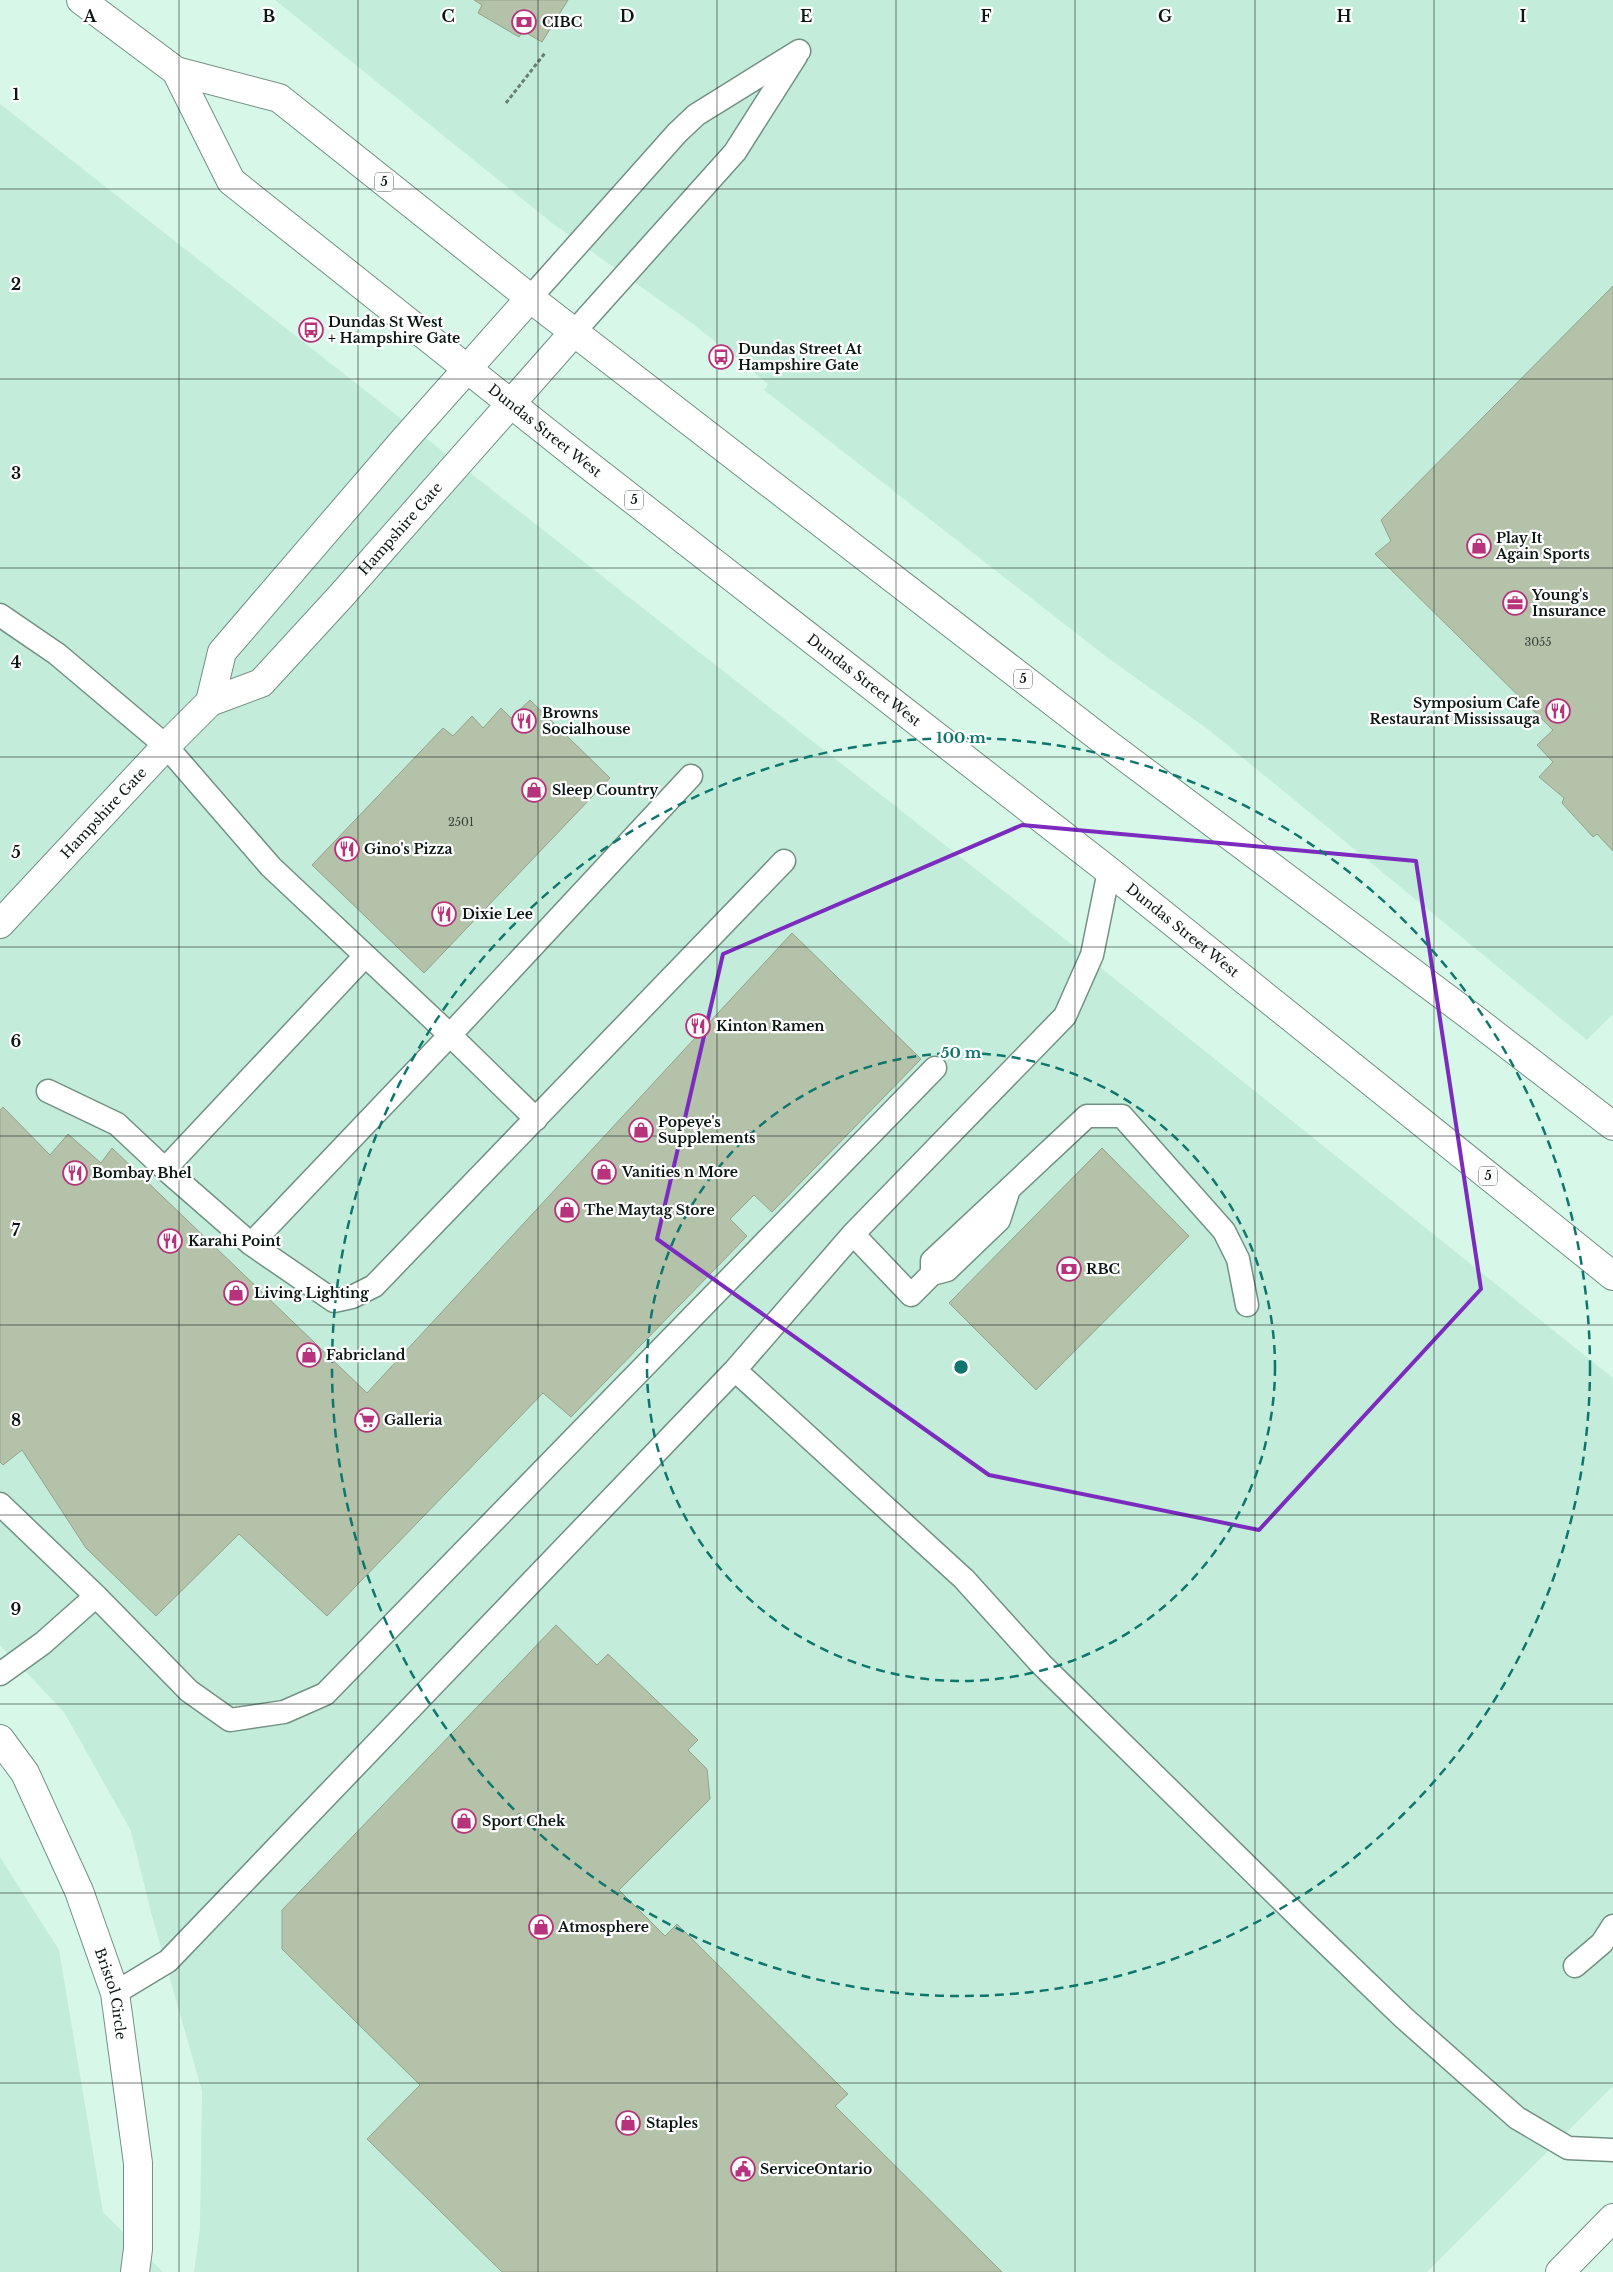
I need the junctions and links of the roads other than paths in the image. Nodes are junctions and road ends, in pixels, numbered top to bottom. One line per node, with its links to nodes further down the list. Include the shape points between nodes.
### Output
1 (81, 0): 2 (main road, Dundas Street West / 5)
2 (176, 71): 3 (main road, Dundas Street West / 5, via 279,98); 5 (main road, Dundas Street West / 5, via 231,181)
3 (530, 298): 4 (main road, Dundas Street West / 5); 4 (lane, via 696,115 799,51 735,152); 5 (main road)
4 (574, 332): 6 (main road, Hampshire Gate); 19 (main road, Dundas Street West / 5, via 1105,742)
5 (467, 369): 6 (main road, Dundas Street West / 5); 8 (main road, via 222,652)
6 (510, 403): 8 (main road, Hampshire Gate, via 342,596 261,683); 12 (main road, Dundas Street West / 5)
7 (1, 610): 9 (lane)
8 (210, 702): 9 (main road, Hampshire Gate)
9 (166, 746): 13 (main road, Hampshire Gate); 14 (lane, via 271,867)
10 (691, 776): 15 (lane)
11 (784, 861): 18 (lane)
12 (1109, 871): 21 (lane, via 1092,955 1065,1016); 23 (main road, Dundas Street West / 5)
13 (0, 924)
14 (365, 956): 15 (lane); 20 (lane)
15 (450, 1035): 18 (lane); 22 (lane)
16 (935, 1068): 27 (lane, via 325,1694 284,1712 230,1720 188,1691)
17 (48, 1091): 20 (lane, via 117,1124)
18 (536, 1119): 22 (lane, via 374,1286 352,1297 334,1301)
19 (1613, 1126)
20 (165, 1169): 22 (lane)
21 (853, 1234): 24 (lane, via 911,1295 932,1274 947,1270 999,1220 1010,1186 1087,1116 1122,1116 1224,1231 1238,1259); 25 (lane)
22 (251, 1244)
23 (1613, 1276)
24 (1247, 1305)
25 (735, 1370): 32 (lane, via 168,1961); 33 (lane, via 964,1579 1041,1664 1404,2018 1517,2118 1568,2148)
26 (0, 1504): 27 (lane)
27 (96, 1596): 28 (lane)
28 (0, 1674)
29 (0, 1739): 32 (main road, Bristol Circle, via 25,1772 79,1891)
30 (1613, 1926): 31 (lane, via 1602,1943)
31 (1575, 1966)
32 (115, 1993): 35 (main road, Bristol Circle, via 138,2163)
33 (1613, 2150)
34 (1613, 2218): 36 (main road)
35 (135, 2272)
36 (1560, 2272)

